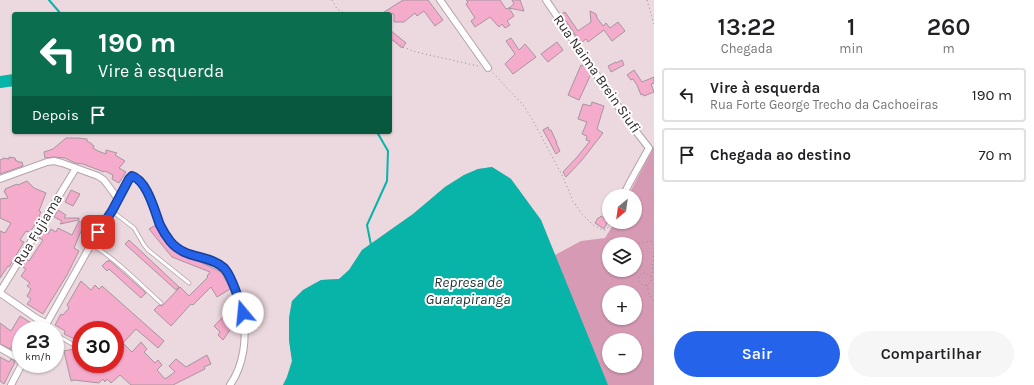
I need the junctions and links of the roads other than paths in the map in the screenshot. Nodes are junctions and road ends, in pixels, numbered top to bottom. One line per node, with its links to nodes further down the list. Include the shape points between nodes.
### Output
1 (440, 0): 3 (street)
2 (546, 0): 6 (street, Rua Naima Brein Siufi, via 649,148)
3 (488, 68)
4 (76, 168): 5 (street, via 54,161 47,162); 7 (street, via 104,180); 11 (street, Rua Fujiama)
5 (0, 179)
6 (626, 189)
7 (118, 199): 8 (street); 19 (street, via 130,177 136,178 152,201 160,225 174,246 183,252 214,262 226,271 238,296 244,326 241,362)
8 (112, 211): 9 (street); 10 (lane, via 134,228 148,250)
9 (92, 244): 12 (lane); 14 (street)
10 (189, 282)
11 (0, 293): 13 (street)
12 (161, 304)
13 (39, 321)
14 (49, 321)
15 (0, 348): 16 (street)
16 (12, 355)
17 (17, 373): 18 (street)
18 (11, 385)
19 (230, 385)

